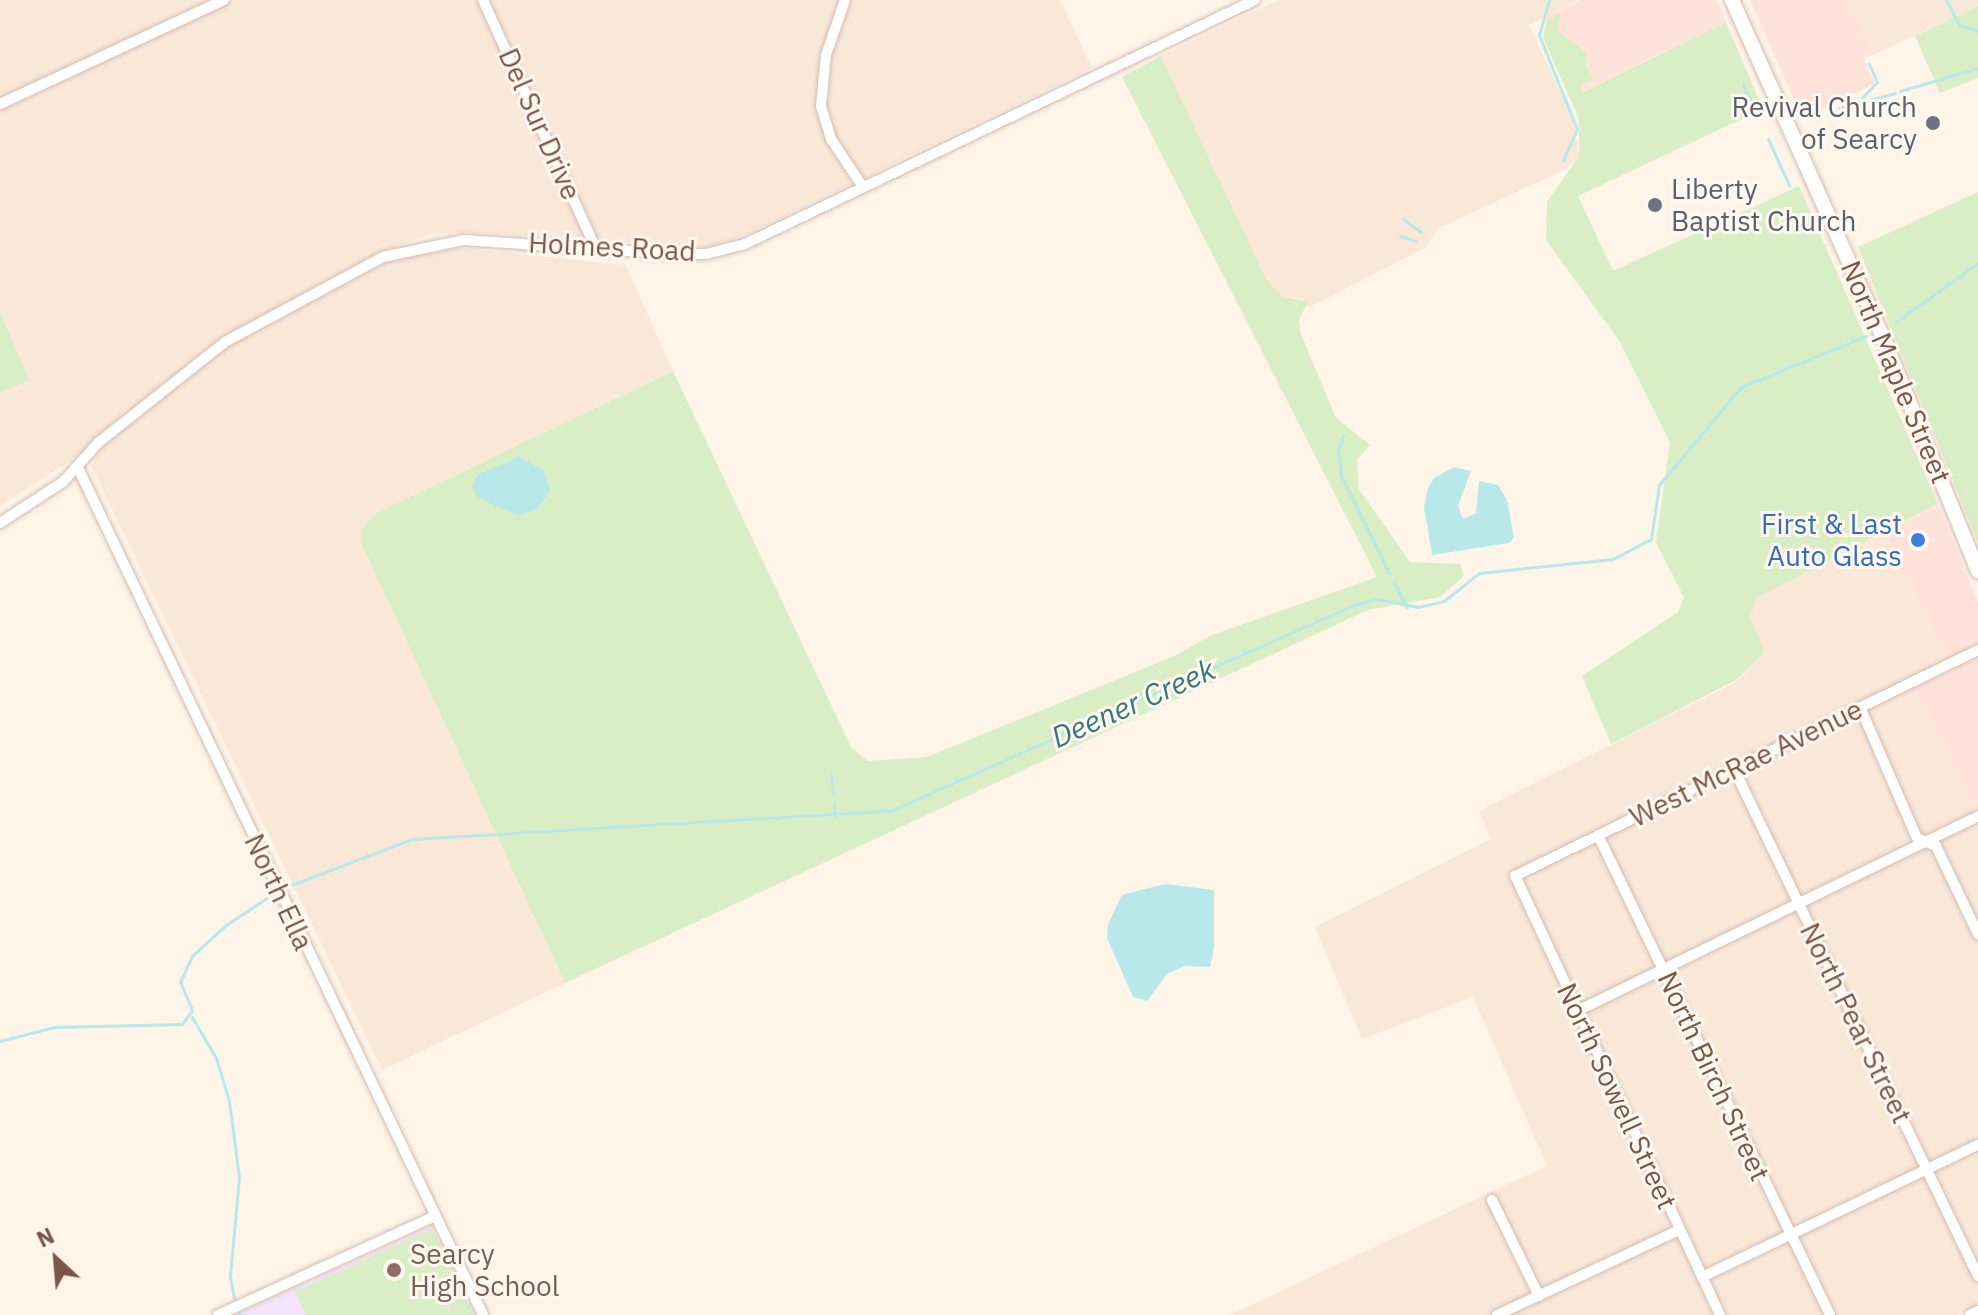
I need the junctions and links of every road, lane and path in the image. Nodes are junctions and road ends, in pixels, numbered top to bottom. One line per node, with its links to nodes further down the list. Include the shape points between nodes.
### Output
1 (224, 0): 7 (street)
2 (483, 0): 9 (street, Del Sur Drive)
3 (845, 0): 8 (street, via 826,55 821,106 831,139)
4 (1255, 0): 6 (street, Holmes Road)
5 (1732, 0): 12 (main road, North Maple Street, via 1887,347)
6 (1235, 4): 8 (street, Holmes Road)
7 (0, 104)
8 (863, 187): 9 (street, Holmes Road, via 745,244 706,254)
9 (596, 249): 10 (street, Holmes Road, via 464,240 383,257 225,342 99,442)
10 (78, 468): 11 (street, Holmes Road); 27 (street, North Ella)
11 (0, 523)
12 (1978, 571)
13 (1978, 650): 14 (street, West McRae Avenue)
14 (1860, 707): 15 (street, West McRae Avenue); 18 (street, via 1917,838)
15 (1734, 769): 17 (street, West McRae Avenue); 20 (street, North Pear Street)
16 (1978, 816): 18 (street)
17 (1598, 835): 19 (street, West McRae Avenue); 22 (street, North Birch Street)
18 (1925, 841): 20 (street); 21 (street, via 1936,846)
19 (1515, 876): 23 (street, North Sowell Street)
20 (1797, 904): 22 (street); 25 (street, North Pear Street)
21 (1978, 934)
22 (1663, 969): 23 (street); 29 (street, North Birch Street)
23 (1577, 1011): 28 (street, North Sowell Street)
24 (1978, 1145): 25 (street)
25 (1927, 1169): 29 (street); 30 (street, North Pear Street)
26 (1492, 1200): 32 (street)
27 (435, 1216): 34 (street); 35 (street, North Ella)
28 (1679, 1230): 31 (street, North Sowell Street); 32 (street)
29 (1791, 1236): 31 (street); 38 (street, North Birch Street)
30 (1978, 1276)
31 (1702, 1277): 37 (street, North Sowell Street)
32 (1539, 1296): 36 (street)
33 (1978, 1311): 39 (street)
34 (218, 1315)
35 (483, 1315)
36 (1497, 1315)
37 (1720, 1315)
38 (1830, 1315)
39 (1970, 1315)

